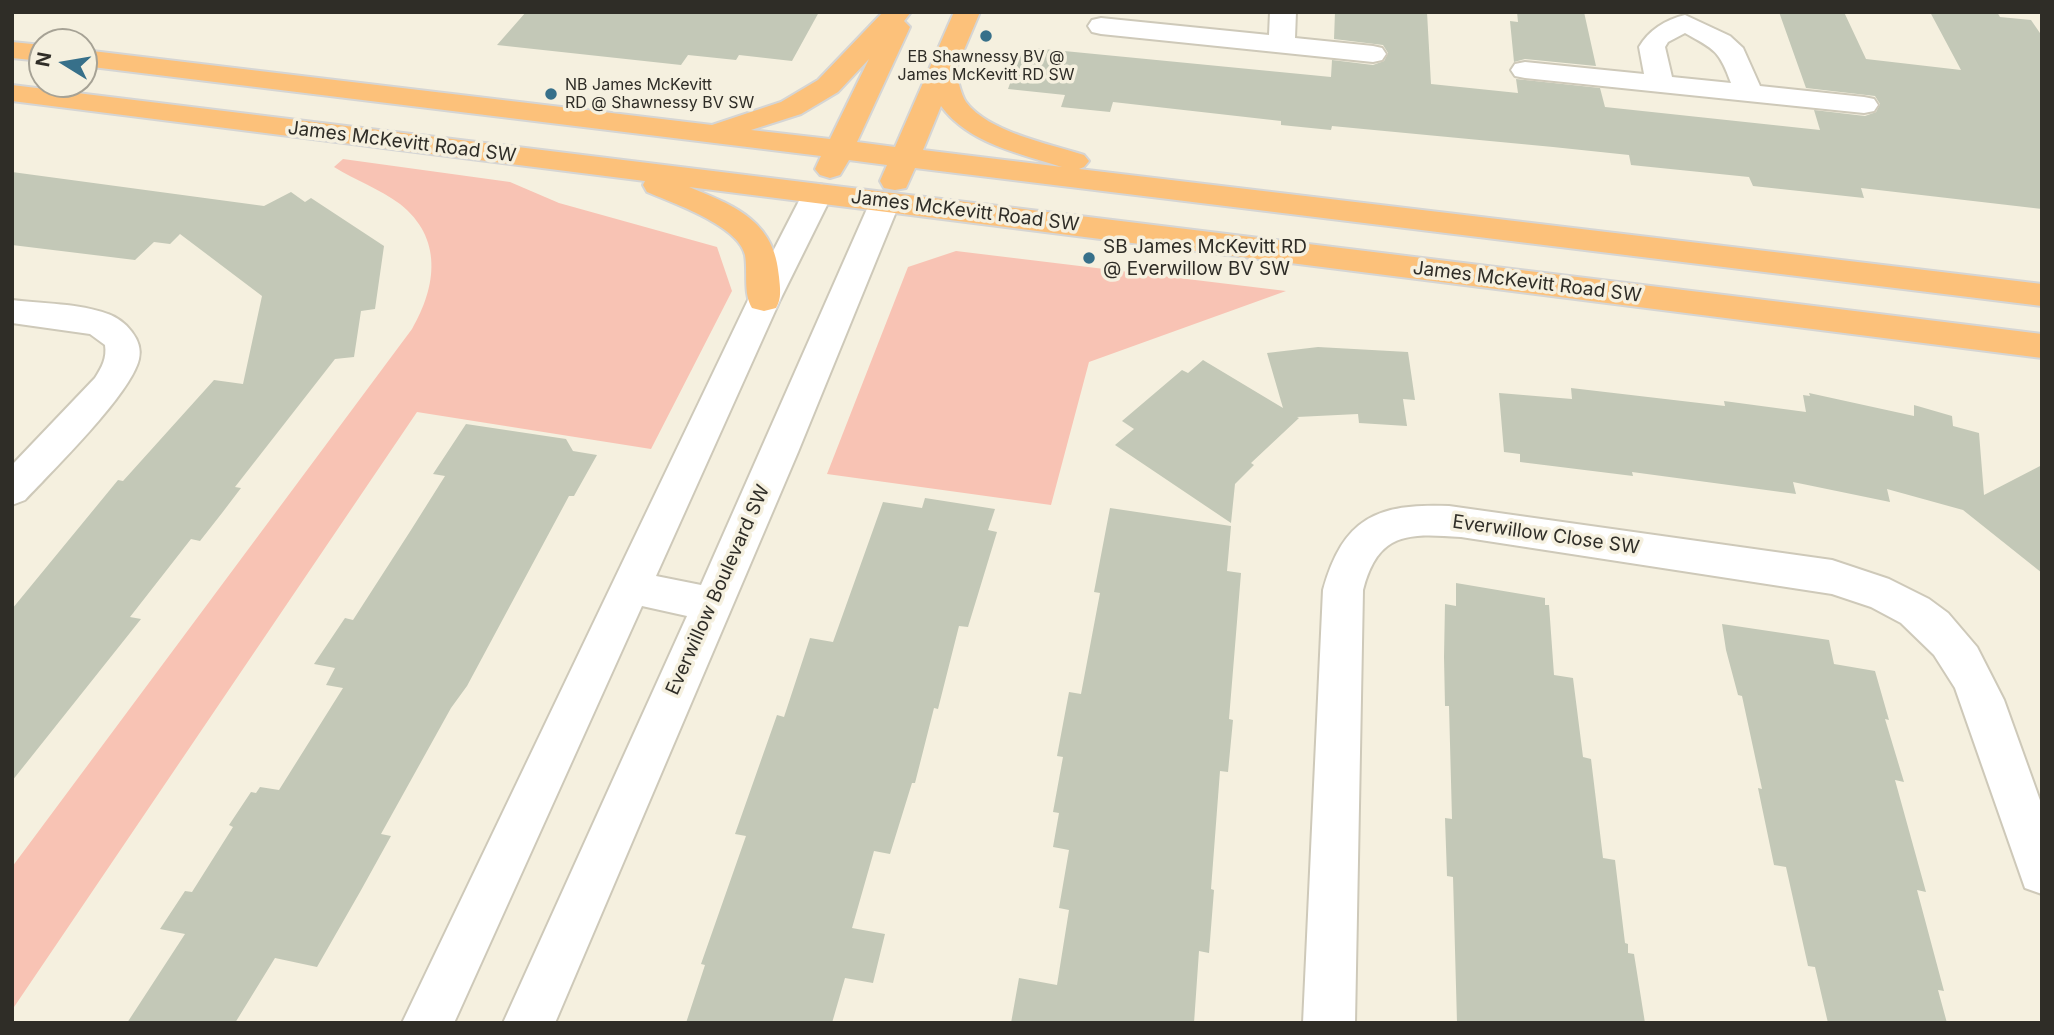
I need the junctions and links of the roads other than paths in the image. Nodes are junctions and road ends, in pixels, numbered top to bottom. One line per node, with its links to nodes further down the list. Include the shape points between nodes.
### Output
1 (898, 12): 17 (main road, via 828,86 791,108)
2 (904, 12): 18 (main road)
3 (967, 12): 12 (main road, Everwillow Boulevard SW)
4 (1283, 12): 8 (street)
5 (1684, 18): 13 (street, via 1652,47); 14 (street, via 1734,54)
6 (1204, 24): 7 (street); 8 (street)
7 (1101, 26)
8 (1282, 44): 9 (street)
9 (1373, 54)
10 (98, 60): 17 (main road)
11 (1525, 70): 13 (street)
12 (942, 71): 19 (main road, Everwillow Boulevard SW); 21 (main road, via 951,100 972,123)
13 (1660, 83): 14 (street)
14 (1748, 92): 16 (street)
15 (12, 93): 20 (main road, James McKevitt Road SW)
16 (1864, 105)
17 (712, 133): 18 (main road)
18 (841, 148): 19 (main road); 22 (main road)
19 (905, 157): 21 (main road); 23 (main road, Everwillow Boulevard SW)
20 (614, 168): 22 (main road, James McKevitt Road SW); 25 (main road, via 697,202 746,231 758,246)
21 (1149, 186): 24 (main road)
22 (818, 193): 23 (main road, James McKevitt Road SW); 25 (street)
23 (886, 202): 27 (main road, James McKevitt Road SW); 30 (street, Everwillow Boulevard SW)
24 (2042, 295)
25 (764, 300): 29 (street)
26 (12, 311): 28 (street, via 97,323 122,341 123,354 107,387)
27 (2042, 346)
28 (12, 489)
29 (630, 587): 30 (street); 32 (street)
30 (711, 604): 33 (street, Everwillow Boulevard SW)
31 (2042, 871): 34 (street, Everwillow Close SW, via 1980,692 1965,662 1937,628 1905,605 1881,592 1832,577 1461,522 1416,521 1377,533 1362,544 1343,590)
32 (428, 1023)
33 (529, 1023)
34 (1329, 1023)

